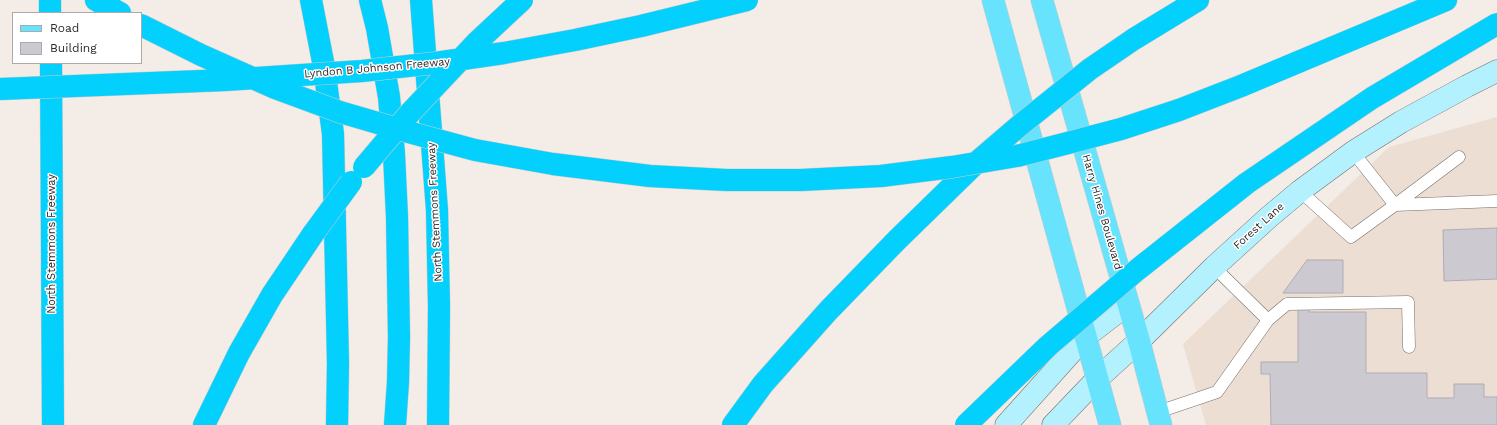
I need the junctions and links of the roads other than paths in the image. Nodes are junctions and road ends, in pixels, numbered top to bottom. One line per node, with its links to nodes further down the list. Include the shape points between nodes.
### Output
1 (50, 0): 13 (highway)
2 (96, 0): 14 (highway)
3 (311, 0): 35 (highway, via 333,134 338,363)
4 (370, 0): 36 (highway, via 389,97 394,154 399,337)
5 (409, 0): 12 (highway)
6 (522, 0): 34 (highway, bridge, via 477,42 409,114 357,175 312,234 272,295 239,353)
7 (747, 0): 19 (highway, Lyndon B Johnson Freeway, bridge, via 575,40 504,54 435,63 226,80)
8 (993, 0): 28 (main road)
9 (1042, 0): 26 (main road, Harry Hines Boulevard)
10 (1198, 0): 38 (highway, bridge, via 1134,39 1084,74 977,162 828,311 763,384)
11 (1446, 0): 16 (highway, bridge, via 1241,86 1121,129 1017,156 952,168 881,176 801,180 650,176 554,164 475,150 340,112 275,88)
12 (423, 9): 37 (highway, North Stemmons Freeway, via 437,210)
13 (50, 12)
14 (118, 12)
15 (1497, 24): 39 (highway, bridge, via 1372,98 1247,183 1136,270 1048,346)
16 (142, 26)
17 (51, 64): 33 (highway, North Stemmons Freeway)
18 (1497, 71): 20 (main road, Forest Lane, via 1401,122)
19 (0, 89)
20 (1353, 152): 22 (main road, Forest Lane); 24 (lane)
21 (1459, 157): 24 (lane)
22 (1300, 191): 24 (lane, via 1351,237); 25 (main road, Forest Lane)
23 (1497, 201): 24 (lane)
24 (1395, 205)
25 (1214, 267): 27 (lane); 29 (main road, Forest Lane)
26 (1128, 304): 28 (main road); 29 (main road, Harry Hines Boulevard)
27 (1268, 320): 30 (lane, via 1287,304 1408,302); 32 (lane, via 1217,392)
28 (1085, 337): 31 (main road); 40 (main road)
29 (1139, 341): 31 (main road, Forest Lane); 32 (main road, Harry Hines Boulevard)
30 (1409, 347)
31 (1097, 379): 41 (main road, Forest Lane); 42 (main road)
32 (1159, 419)
33 (54, 425)
34 (204, 425)
35 (336, 425)
36 (394, 425)
37 (438, 425)
38 (733, 425)
39 (966, 425)
40 (1006, 425)
41 (1053, 425)
42 (1110, 425)

